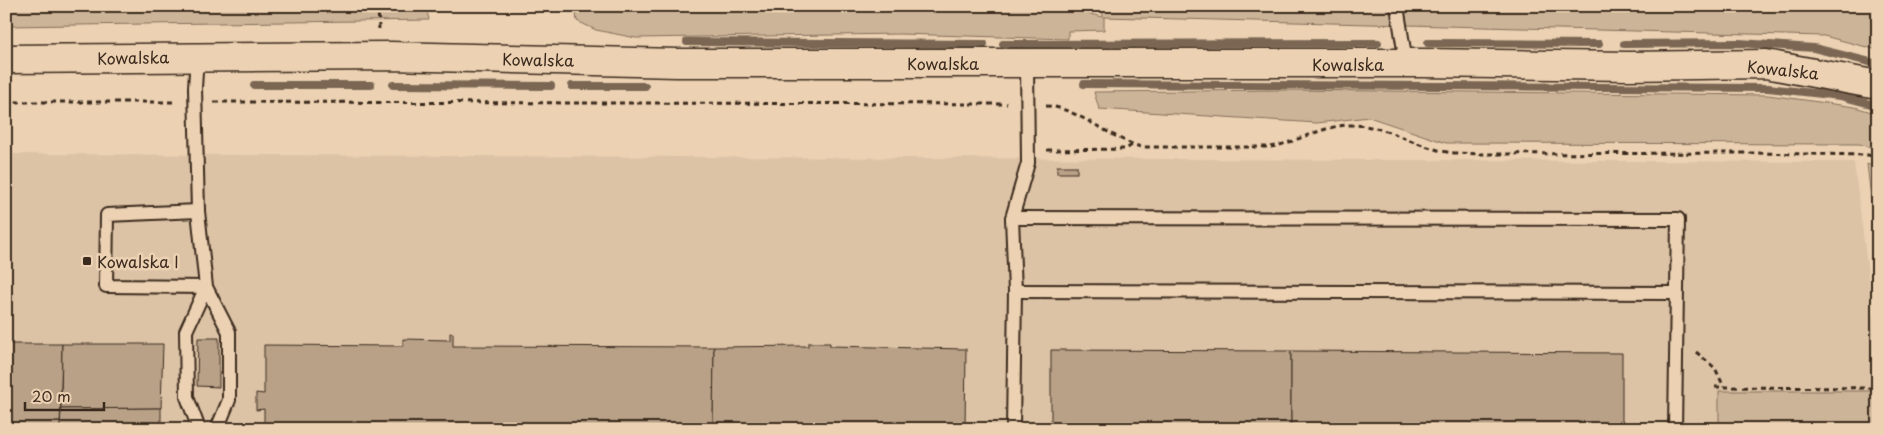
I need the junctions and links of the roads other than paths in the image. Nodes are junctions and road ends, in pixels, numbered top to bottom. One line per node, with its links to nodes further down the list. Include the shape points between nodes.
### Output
1 (1397, 6): 5 (lane)
2 (197, 56): 3 (street, Kowalska); 4 (street, Kowalska, via 390,56 677,63); 7 (lane)
3 (6, 59)
4 (1027, 63): 5 (street, Kowalska); 8 (lane, via 1028,163)
5 (1406, 63): 6 (street, Kowalska, via 1766,64)
6 (1878, 85)
7 (198, 211): 9 (lane); 9 (lane, via 107,214 106,286)
8 (1012, 218): 10 (lane); 11 (lane, via 1678,219)
9 (206, 287): 12 (lane, via 186,331 187,397); 13 (lane, via 229,332 229,400)
10 (1015, 291): 11 (lane); 14 (lane)
11 (1676, 293): 15 (lane)
12 (199, 429)
13 (217, 429)
14 (1013, 429)
15 (1675, 429)

